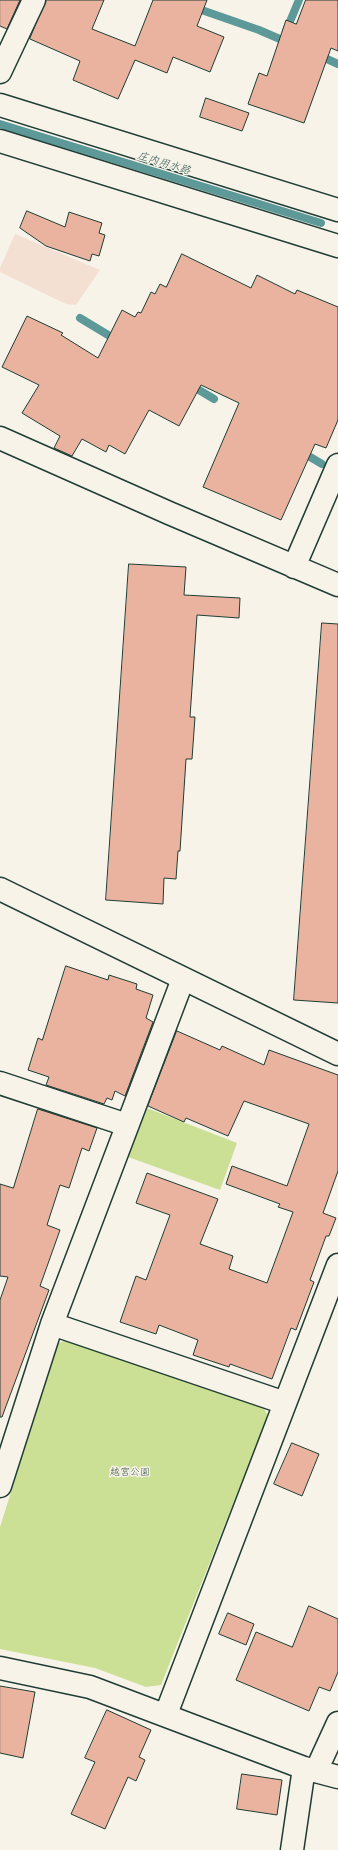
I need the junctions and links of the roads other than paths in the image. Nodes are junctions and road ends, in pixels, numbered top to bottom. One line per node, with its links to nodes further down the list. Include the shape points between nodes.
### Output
1 (34, 0): 2 (street)
2 (0, 72)
3 (0, 105): 5 (street)
4 (0, 141): 6 (street)
5 (338, 210)
6 (338, 246)
7 (0, 438): 9 (street)
8 (338, 465): 9 (street)
9 (294, 567): 10 (street)
10 (338, 585)
11 (0, 889): 12 (street)
12 (183, 979): 13 (street); 15 (street)
13 (338, 1054)
14 (0, 1083): 15 (street)
15 (127, 1126): 17 (street)
16 (338, 1265): 18 (street)
17 (52, 1324): 18 (street); 19 (street)
18 (286, 1403): 21 (street)
19 (0, 1486)
20 (0, 1668): 21 (street, via 90,1687)
21 (166, 1714): 23 (street)
22 (338, 1723): 23 (street)
23 (310, 1769): 24 (street); 25 (street)
24 (338, 1777)
25 (292, 1850)

